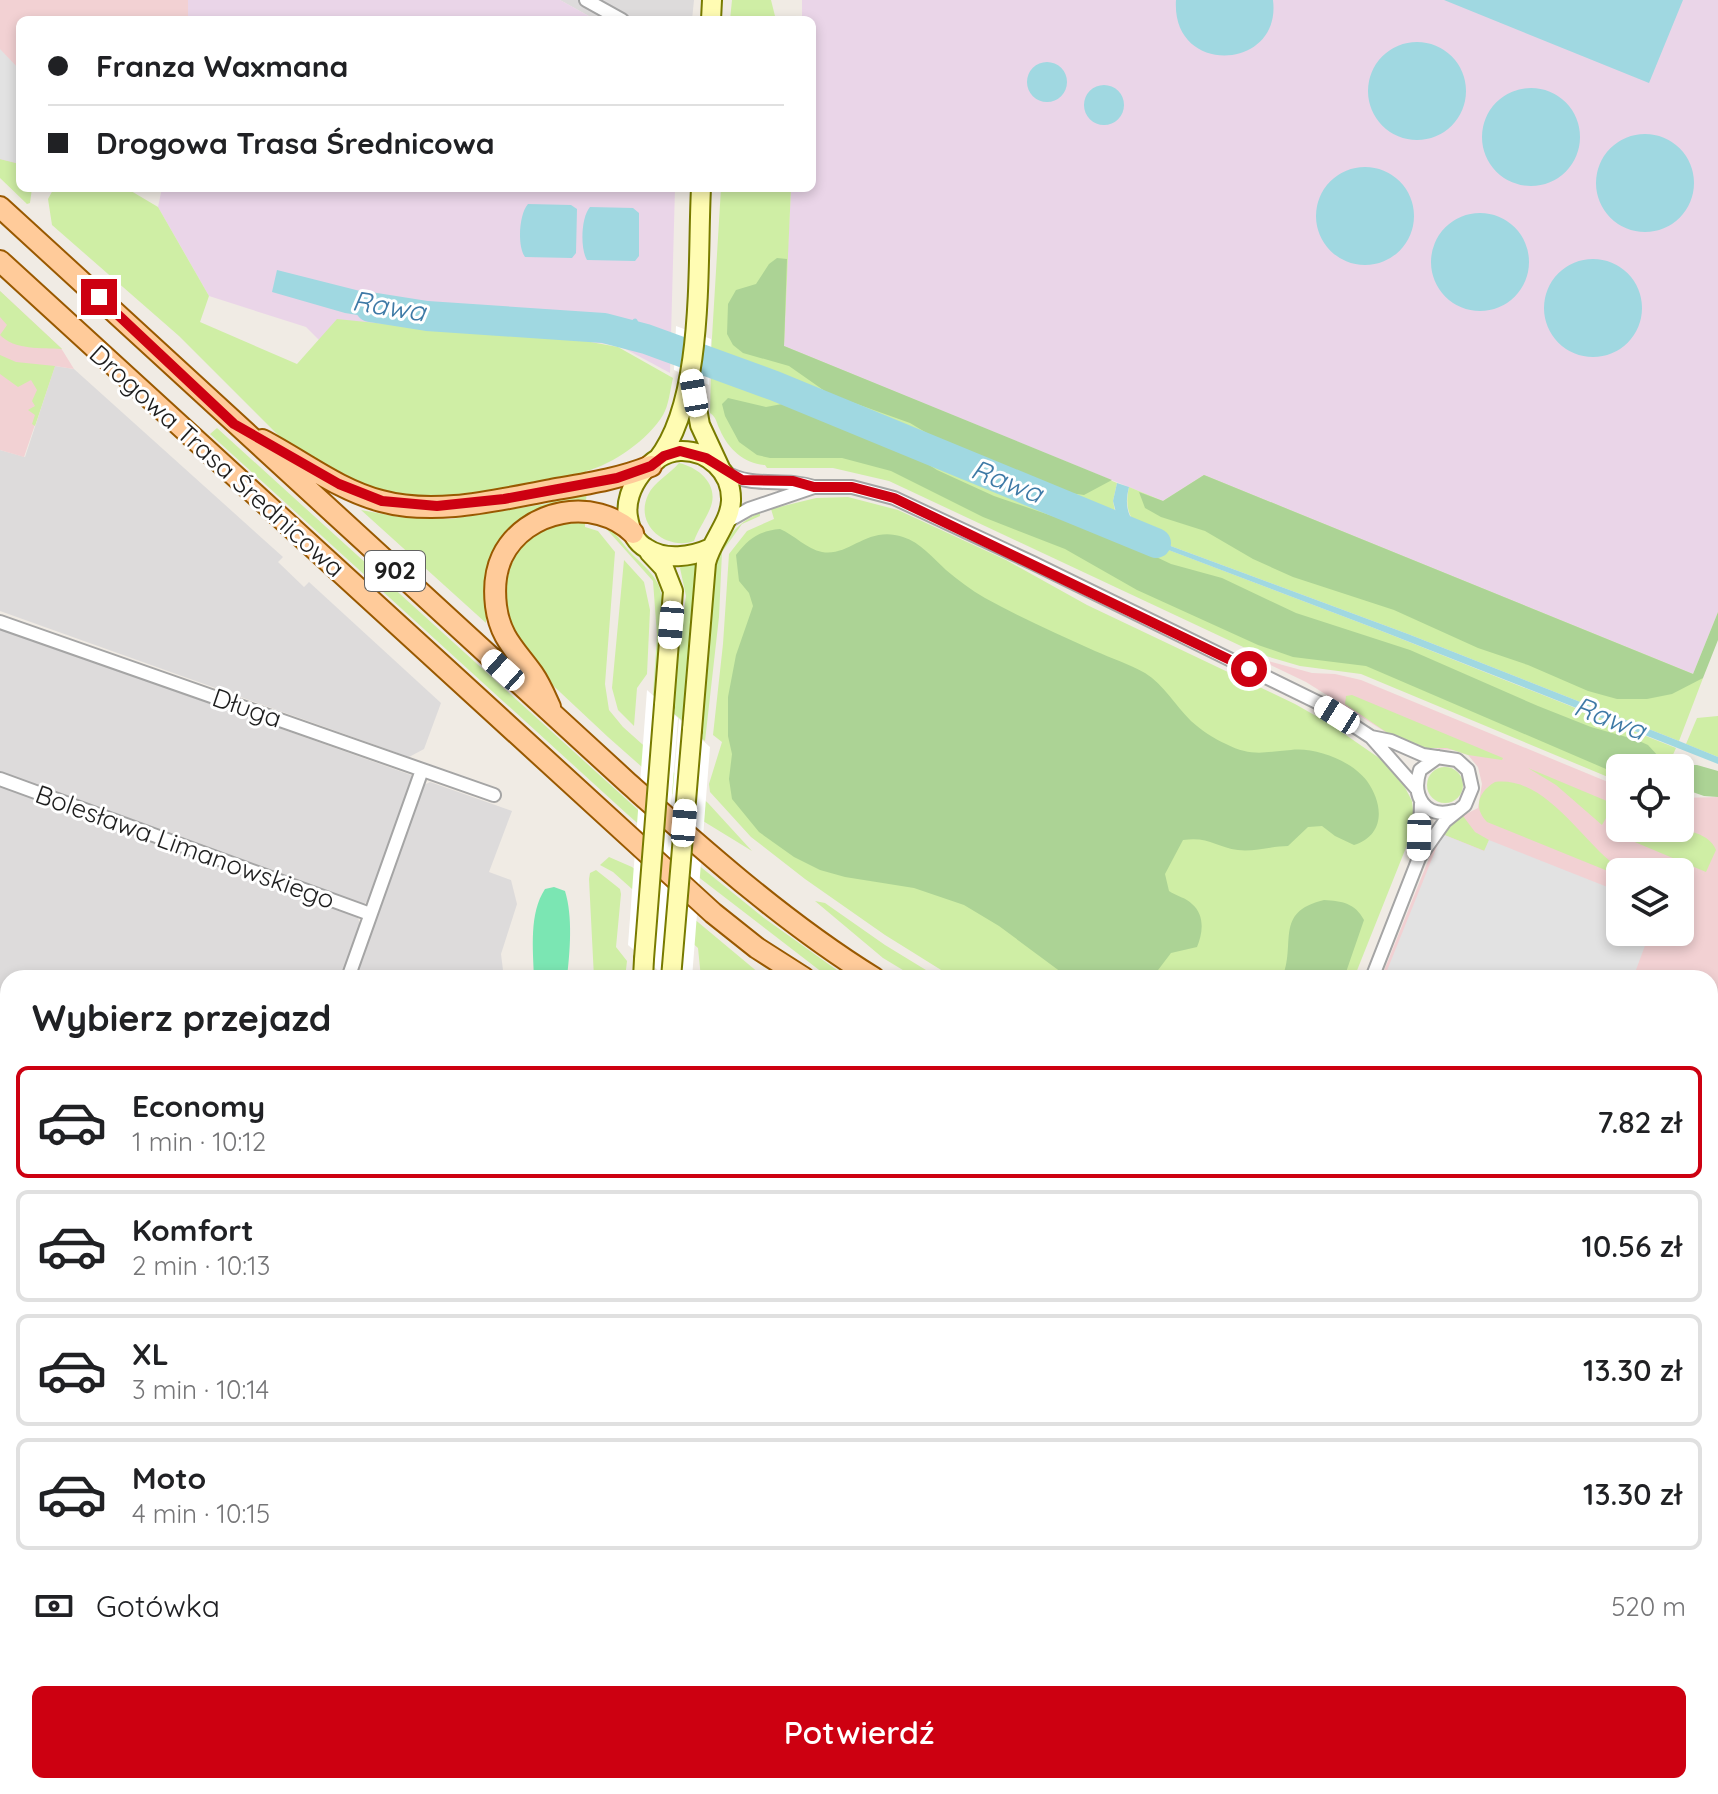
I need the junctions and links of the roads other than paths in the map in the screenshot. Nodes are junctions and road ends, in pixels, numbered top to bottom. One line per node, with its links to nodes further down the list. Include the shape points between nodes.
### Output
1 (586, 0): 2 (street)
2 (615, 16)
3 (701, 192): 6 (street)
4 (0, 207): 7 (main road, Drogowa Trasa Średnicowa / 902)
5 (0, 261): 26 (main road, Drogowa Trasa Średnicowa / 902)
6 (691, 377): 8 (street, via 671,438); 9 (street, via 700,425)
7 (234, 424): 8 (main road, via 339,484 402,505 504,499 617,478); 15 (main road, Drogowa Trasa Średnicowa / 902)
8 (654, 463): 9 (street, via 680,451 706,458); 12 (street, via 635,481 629,496 627,511)
9 (721, 469): 10 (street, via 748,482 793,481); 11 (street, via 731,501)
10 (814, 487): 11 (street, via 749,509); 16 (street, via 852,487 906,504 1319,703)
11 (723, 524): 13 (street)
12 (638, 540): 13 (street, via 660,554 677,557); 15 (main road, via 599,512 563,513 530,527 503,555 495,595 500,625); 29 (street, bridge, via 664,568 673,591)
13 (711, 548): 30 (street, bridge, via 704,578)
14 (0, 622): 18 (street, Długa)
15 (556, 718): 27 (main road, Drogowa Trasa Średnicowa / 902, via 714,859)
16 (1371, 737): 17 (street); 20 (street)
17 (1438, 757): 20 (street, via 1420,770); 23 (street, via 1457,760 1472,779 1470,797)
18 (422, 770): 21 (street, Długa); 25 (street)
19 (0, 779): 25 (street, Bolesława Limanowskiego)
20 (1416, 788): 22 (street)
21 (494, 795)
22 (1421, 804): 23 (street, via 1442,813); 24 (street)
23 (1456, 810): 24 (street)
24 (1419, 858): 35 (street)
25 (370, 914): 28 (street)
26 (757, 948): 31 (main road); 32 (main road, 902)
27 (846, 961): 33 (main road, 902); 34 (main road)
28 (351, 970)
29 (643, 970)
30 (672, 970)
31 (779, 970)
32 (791, 970)
33 (861, 970)
34 (868, 970)
35 (1375, 970)

